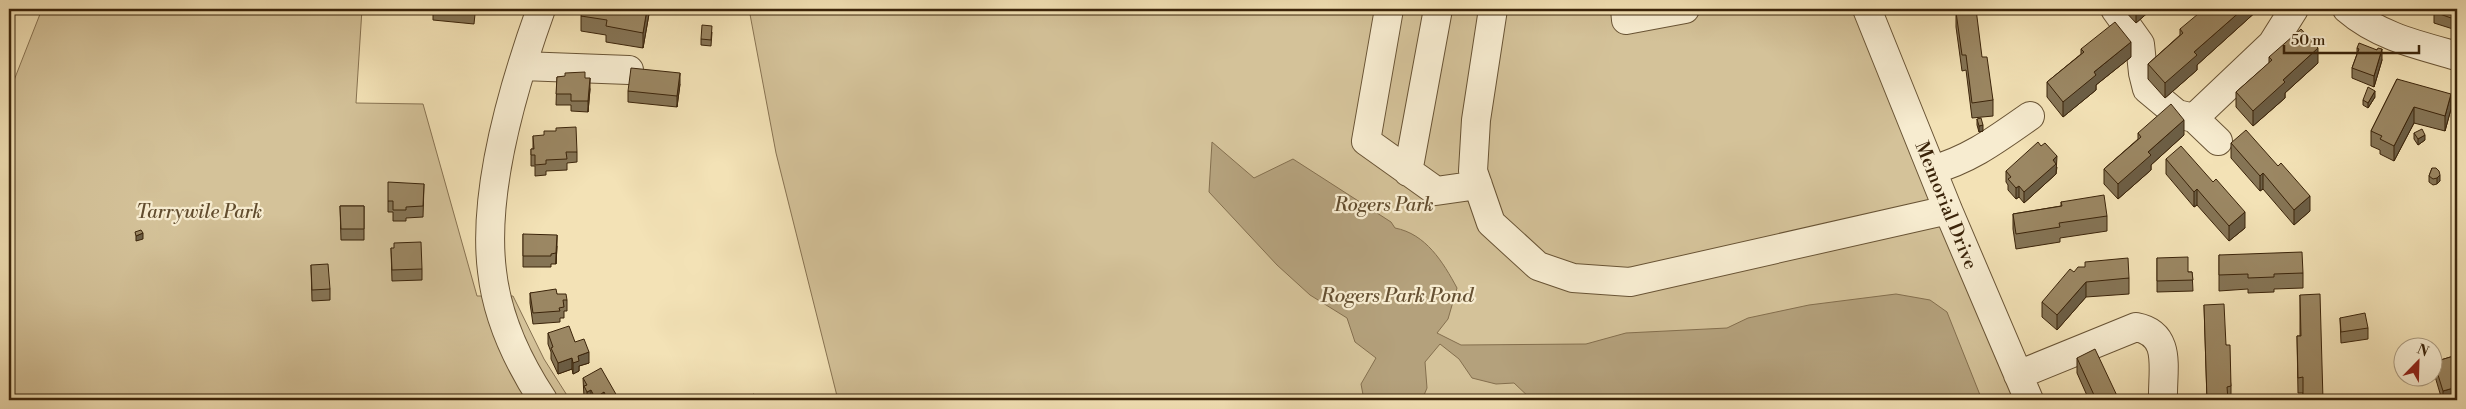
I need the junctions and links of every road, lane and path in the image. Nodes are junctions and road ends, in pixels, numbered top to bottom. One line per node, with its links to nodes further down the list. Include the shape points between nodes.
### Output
1 (541, 9): 12 (street)
2 (1389, 9): 18 (street, via 1366,141)
3 (1438, 9): 18 (street)
4 (1493, 9): 19 (street, via 1476,120 1473,172)
5 (1625, 9): 6 (street, via 1626,20)
6 (1685, 9)
7 (1868, 9): 17 (street, Memorial Drive)
8 (2115, 9): 15 (street, via 2140,44 2142,73 2147,88 2177,114)
9 (2294, 9): 15 (street, via 2272,44)
10 (2347, 9): 11 (street, via 2362,22 2398,39)
11 (2457, 56)
12 (522, 66): 13 (street); 22 (street, via 493,195 492,272 507,332)
13 (630, 70)
14 (2030, 116): 17 (street, via 1978,152 1958,163)
15 (2194, 118): 16 (street)
16 (2218, 141)
17 (1932, 170): 20 (street, Memorial Drive)
18 (1408, 172): 19 (street, via 1436,191)
19 (1478, 185): 20 (street, via 1491,223 1538,266 1573,278 1630,282)
20 (1948, 210): 21 (street, Memorial Drive)
21 (2018, 375): 23 (street, Memorial Drive); 24 (street, via 2136,327 2149,329 2162,346)
22 (543, 400)
23 (2029, 400)
24 (2163, 400)

